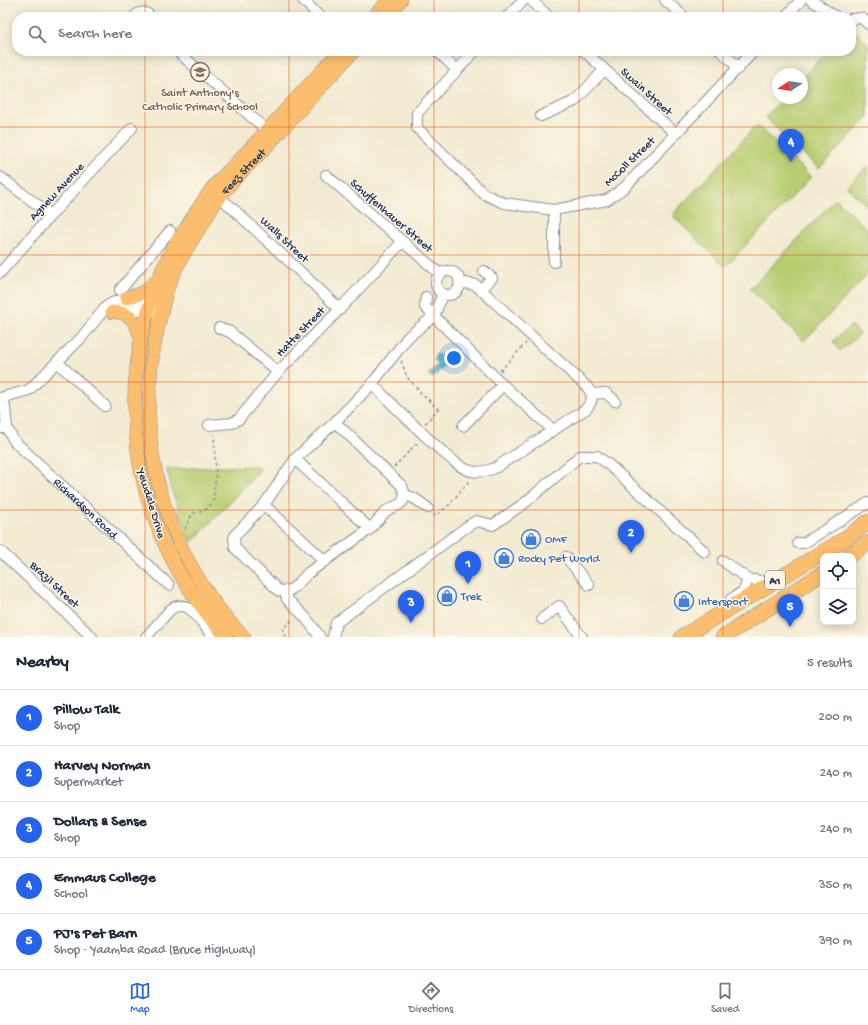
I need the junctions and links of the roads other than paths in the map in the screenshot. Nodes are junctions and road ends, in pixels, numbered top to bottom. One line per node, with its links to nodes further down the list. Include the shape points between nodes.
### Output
1 (303, 0): 9 (street)
2 (401, 0): 8 (main road)
3 (524, 0): 10 (street)
4 (531, 0): 11 (street)
5 (665, 0): 12 (street)
6 (801, 0): 13 (street)
7 (811, 0): 14 (street)
8 (390, 10)
9 (315, 12)
10 (512, 12)
11 (544, 12)
12 (678, 12)
13 (790, 12)
14 (829, 12)
15 (856, 19): 16 (street, via 862,18)
16 (868, 24)
17 (182, 56): 30 (street)
18 (336, 56): 30 (main road, Feez Street)
19 (349, 56): 30 (main road, Feez Street)
20 (442, 56): 26 (street)
21 (470, 56): 26 (street)
22 (589, 56): 27 (street, Swain Street)
23 (726, 56): 25 (street)
24 (750, 56): 25 (street, McColl Street)
25 (739, 68): 31 (street, McColl Street)
26 (457, 70): 35 (street, McColl Street, via 417,113 417,128 484,194 504,203)
27 (604, 70): 28 (street, via 575,101); 31 (street, Swain Street)
28 (541, 116)
29 (132, 128): 36 (street, Agnew Avenue)
30 (271, 134): 34 (main road, Feez Street)
31 (676, 134): 35 (street, McColl Street, via 625,187 607,200)
32 (326, 175): 38 (street, Schuffenhauer Street)
33 (0, 178): 36 (street)
34 (216, 193): 39 (main road, Feez Street); 51 (street, Walls Street); 52 (main road, Feez Street, via 169,283)
35 (554, 210): 40 (street)
36 (51, 215): 42 (street, Agnew Avenue)
37 (170, 231): 39 (street, Feez Street)
38 (402, 242): 43 (street, Schuffenhauer Street); 51 (street, Hatte Street)
39 (167, 244): 44 (main road, Feez Street); 47 (street, Feez Street)
40 (554, 262)
41 (484, 272): 46 (street, via 492,278)
42 (0, 273)
43 (440, 274): 45 (street, via 447,271 454,273); 48 (street, via 436,285)
44 (159, 278): 47 (main road, via 143,293); 50 (main road, Feez Street)
45 (459, 282): 46 (street, via 476,285); 48 (street, via 455,292)
46 (481, 290): 62 (street)
47 (123, 294): 50 (street, Feez Street); 55 (street, Feez Street, via 106,307)
48 (443, 294): 54 (street)
49 (426, 297): 54 (street, via 426,307)
50 (149, 308): 52 (street, Feez Street); 53 (street, Feez Street, via 130,308); 57 (main road, Yewdale Drive)
51 (340, 309): 59 (street, Hatte Street)
52 (162, 311): 94 (main road, Yewdale Drive, via 148,391 150,446 154,465 163,504 182,547 207,592)
53 (112, 312): 55 (street, Feez Street); 57 (main road, via 120,312 130,317 135,322)
54 (434, 316): 60 (street, via 408,337); 61 (street)
55 (94, 323): 58 (street, Feez Street)
56 (219, 328): 59 (street, via 230,332)
57 (141, 338): 94 (main road, Yewdale Drive, via 134,401 135,430 141,475 147,497 163,542 196,601)
58 (57, 362): 63 (street, Feez Street, via 29,390); 65 (street)
59 (278, 372): 67 (street, Hatte Street, via 238,419 232,423)
60 (372, 384): 66 (street); 70 (street, via 458,465 469,471 487,471 494,468)
61 (503, 384): 68 (street); 70 (street)
62 (592, 394): 64 (street, via 606,393); 70 (street, via 591,402 586,409)
63 (2, 398): 69 (street, Richardson Road)
64 (614, 401)
65 (105, 406)
66 (335, 422): 71 (street); 72 (street, via 402,486)
67 (211, 425)
68 (463, 426)
69 (4, 428): 89 (street, Richardson Road, via 14,441)
70 (552, 430)
71 (295, 459): 74 (street); 77 (street)
72 (405, 495): 75 (street); 77 (street, via 400,504 386,511)
73 (868, 503): 78 (street, via 804,543)
74 (264, 505): 84 (street); 91 (street, via 229,545 279,591)
75 (428, 508)
76 (868, 522): 88 (highway, A1)
77 (370, 529): 84 (street)
78 (798, 543)
79 (868, 543): 82 (highway)
80 (0, 550): 96 (street, Brazil Street)
81 (705, 552): 100 (street, via 608,464 597,456 580,456 526,502 493,525 476,521 465,528 336,623)
82 (853, 553)
83 (566, 558): 90 (street)
84 (325, 561): 91 (street, via 297,585)
85 (723, 561): 87 (street)
86 (820, 575): 103 (highway, A1)
87 (747, 579): 88 (street); 95 (street, via 744,591 694,623)
88 (768, 584): 95 (highway, A1)
89 (169, 585)
90 (589, 585)
91 (285, 591): 99 (street, via 287,599)
92 (558, 608): 93 (street); 101 (street); 102 (street)
93 (542, 619)
94 (236, 635)
95 (683, 636)
96 (92, 637)
97 (146, 637): 98 (street, via 170,610 183,606 188,607)
98 (214, 637)
99 (320, 637)
100 (333, 637)
101 (577, 637)
102 (582, 637)
103 (723, 637)

